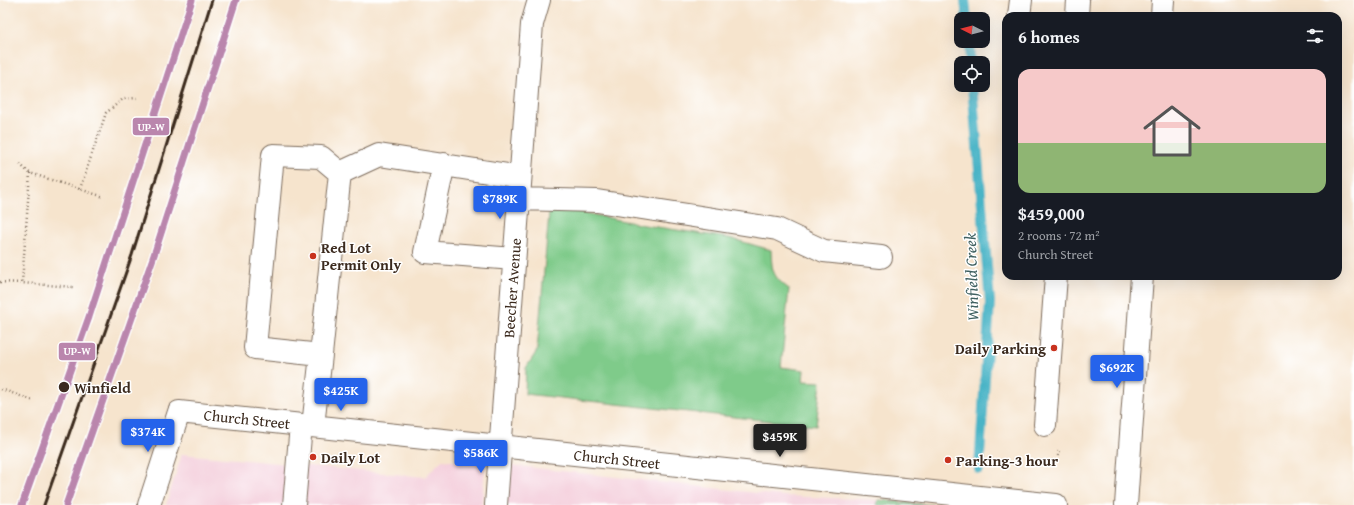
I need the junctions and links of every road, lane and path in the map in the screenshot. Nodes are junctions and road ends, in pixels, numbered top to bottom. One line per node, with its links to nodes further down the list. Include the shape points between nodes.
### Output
1 (539, 0): 13 (street, Beecher Avenue, via 532,24)
2 (1021, 0): 5 (street)
3 (1078, 0): 6 (street)
4 (1163, 0): 7 (street)
5 (1020, 12)
6 (1077, 12)
7 (1162, 12)
8 (136, 98): 14 (path, via 123,99 106,113)
9 (20, 164): 11 (path)
10 (444, 164): 12 (street, via 379,155); 13 (street); 18 (street, via 425,252)
11 (30, 173): 14 (path); 22 (path)
12 (340, 173): 24 (street); 24 (street, via 321,157 273,155 255,348)
13 (520, 177): 16 (street, Beecher Avenue)
14 (80, 188): 15 (path)
15 (104, 197)
16 (519, 199): 17 (street, via 597,201 777,229 824,251); 18 (street, Beecher Avenue)
17 (881, 257)
18 (514, 259): 29 (street, Beecher Avenue)
19 (1056, 280): 28 (street)
20 (1142, 280): 34 (street)
21 (0, 282): 22 (path)
22 (22, 282): 23 (path)
23 (73, 287)
24 (321, 355): 27 (street)
25 (1, 390): 26 (path)
26 (34, 401)
27 (307, 425): 29 (street, Church Street); 30 (street, Church Street, via 179,412); 31 (street)
28 (1045, 425)
29 (500, 446): 32 (street, Beecher Avenue); 33 (street, Church Street)
30 (149, 505)
31 (294, 505)
32 (496, 505)
33 (1056, 505)
34 (1126, 505)

